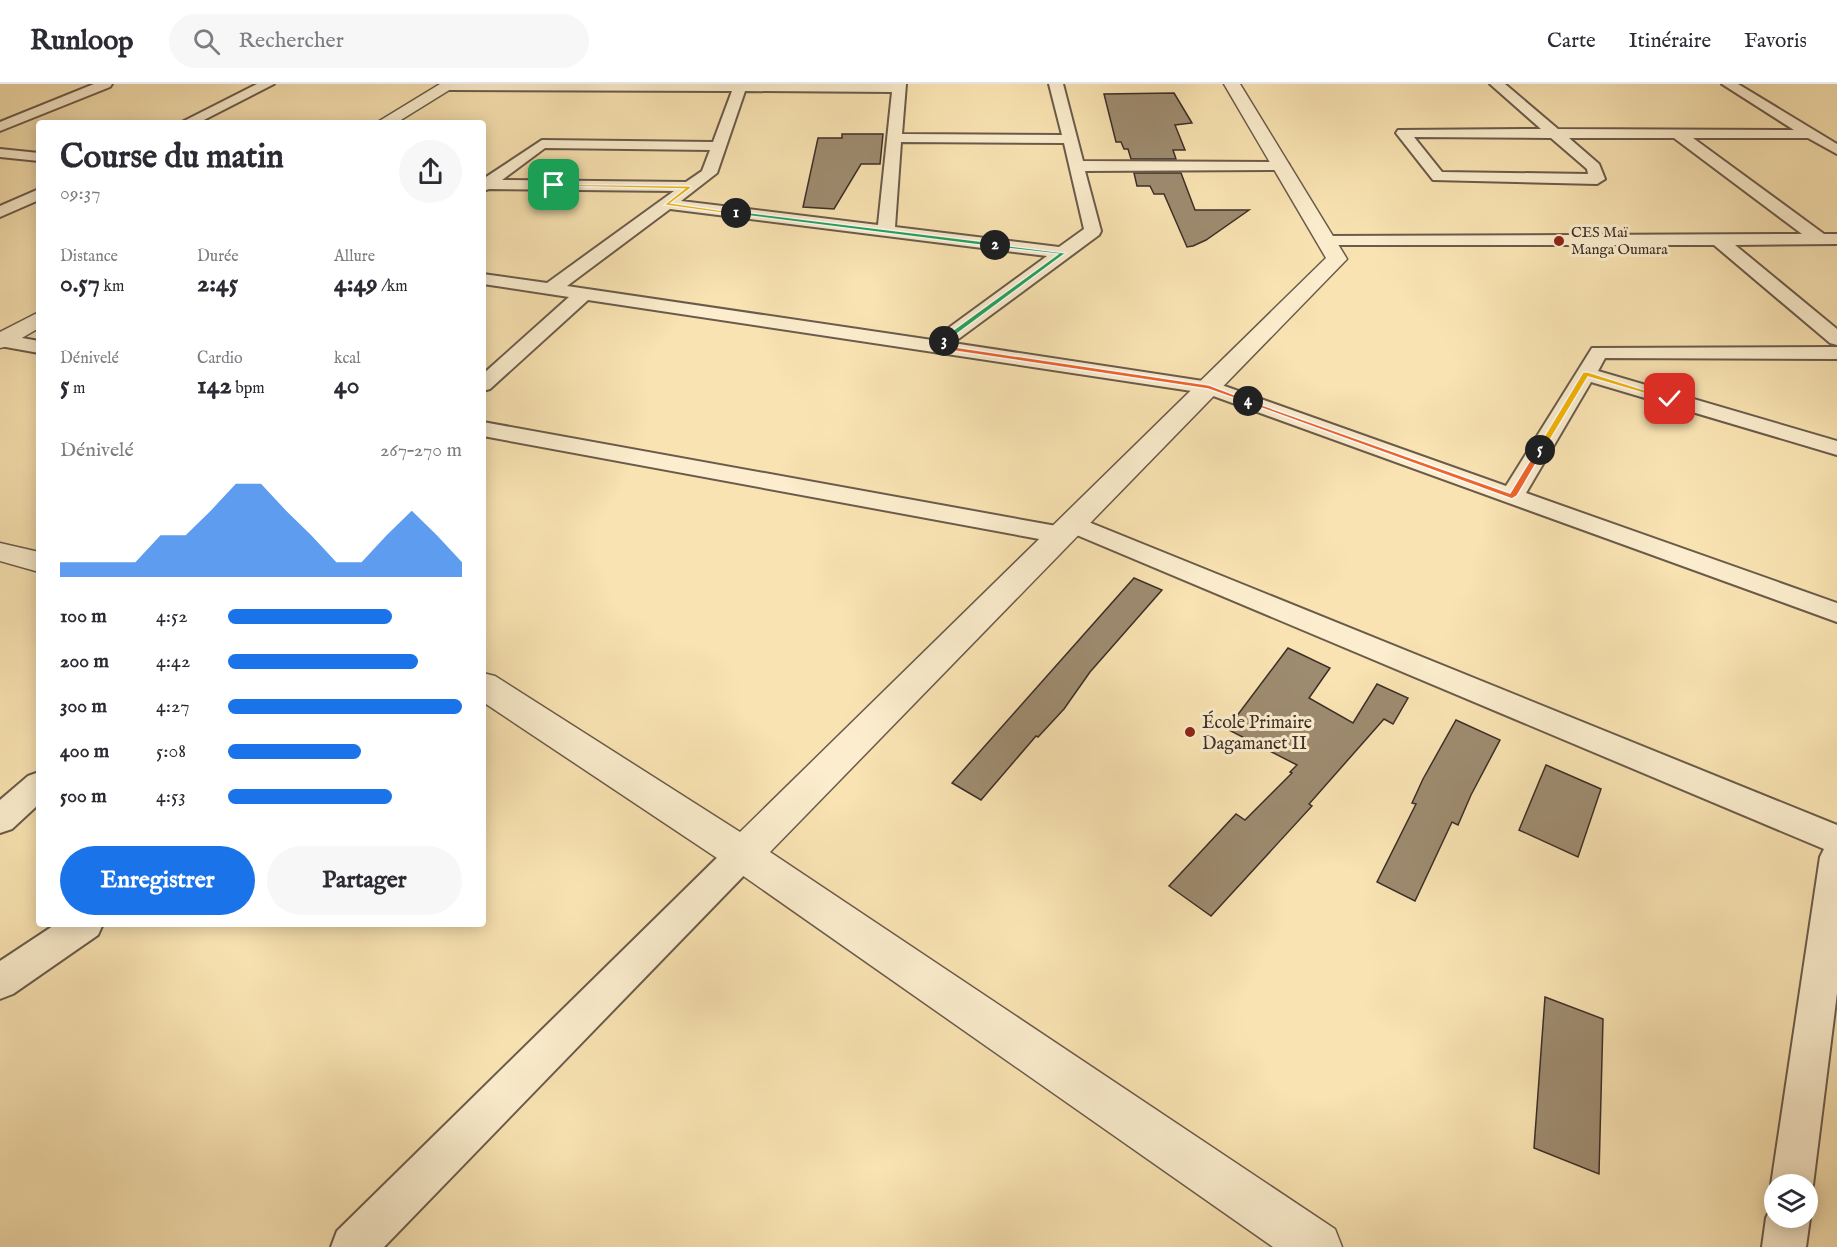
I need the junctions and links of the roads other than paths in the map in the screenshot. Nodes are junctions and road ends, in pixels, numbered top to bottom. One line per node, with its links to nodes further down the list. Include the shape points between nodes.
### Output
1 (105, 84): 12 (street)
2 (267, 84): 10 (street)
3 (1056, 84): 17 (street)
4 (1232, 84): 22 (street)
5 (1497, 84): 13 (street)
6 (1730, 84): 15 (street)
7 (450, 85): 8 (street); 11 (street)
8 (741, 85): 9 (street); 18 (street)
9 (899, 86): 16 (street)
10 (193, 120)
11 (389, 120)
12 (0, 127)
13 (1555, 133): 13 (street, via 1594,167 1597,179 1438,177 1402,133); 14 (street)
14 (1678, 134): 15 (street); 31 (street)
15 (1812, 134): 19 (street)
16 (894, 138): 17 (street); 30 (street)
17 (1070, 139): 23 (street)
18 (719, 146): 24 (street, via 542,144); 26 (street, via 709,173)
19 (1837, 150)
20 (0, 153): 21 (street)
21 (36, 157)
22 (1281, 165): 23 (street); 33 (street)
23 (1077, 166): 34 (street, via 1093,231)
24 (486, 184)
25 (486, 185): 26 (street)
26 (690, 187): 28 (street)
27 (36, 195): 29 (street)
28 (666, 204): 30 (street); 36 (street)
29 (0, 212)
30 (886, 231): 34 (street)
31 (1828, 239): 32 (street)
32 (1718, 240): 33 (street); 39 (street)
33 (1326, 241): 46 (street, via 1337,259)
34 (1063, 253): 41 (street)
35 (486, 279): 36 (street)
36 (551, 289): 37 (street)
37 (584, 294): 41 (street); 45 (street)
38 (36, 321): 40 (street)
39 (1837, 339)
40 (0, 341): 42 (street)
41 (936, 346): 46 (street)
42 (36, 347)
43 (1837, 353): 44 (street, via 1599,352)
44 (1586, 374): 48 (street); 49 (street)
45 (486, 382)
46 (1209, 387): 49 (street); 50 (street)
47 (486, 430): 50 (street)
48 (1837, 448)
49 (1512, 496): 53 (street)
50 (1067, 529): 57 (street); 58 (street)
51 (0, 552): 52 (street)
52 (36, 561)
53 (1837, 613)
54 (486, 687): 58 (street)
55 (36, 788): 56 (street)
56 (0, 820)
57 (1837, 840)
58 (743, 854): 64 (street); 65 (street)
59 (1837, 857): 62 (street)
60 (81, 927): 61 (street)
61 (0, 982)
62 (1794, 1174)
63 (1787, 1228): 66 (street)
64 (353, 1247)
65 (1317, 1247)
66 (1784, 1247)

